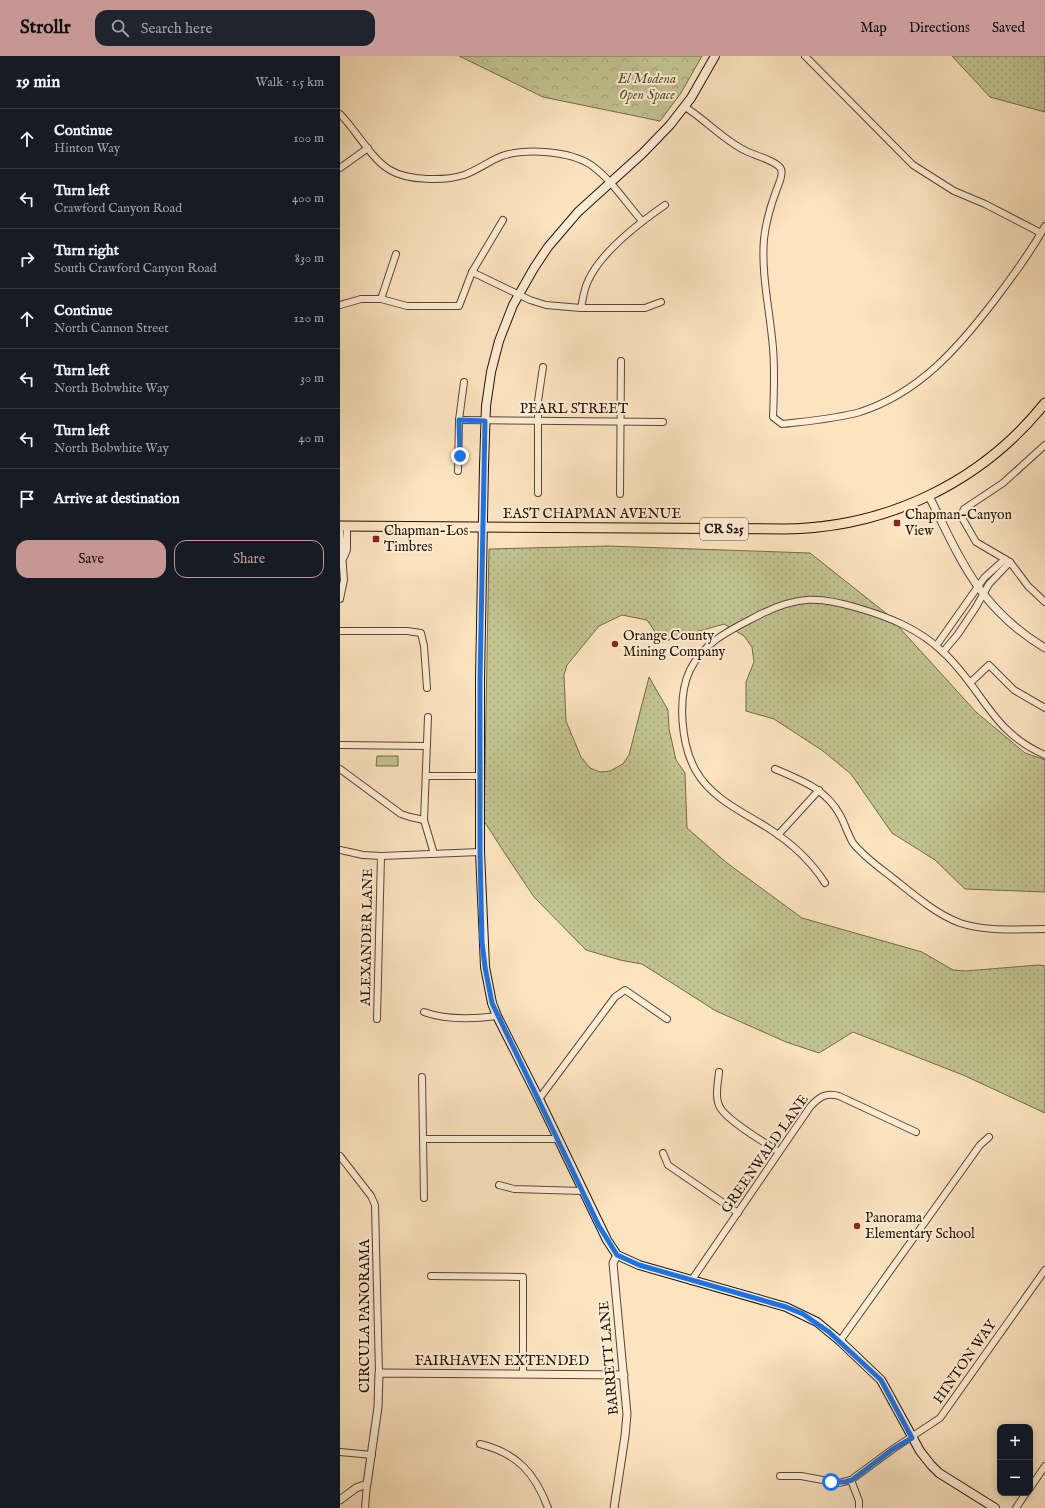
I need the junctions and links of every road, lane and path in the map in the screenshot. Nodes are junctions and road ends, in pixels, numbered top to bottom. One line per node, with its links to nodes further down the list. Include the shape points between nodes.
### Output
1 (715, 56): 3 (main road)
2 (805, 56): 12 (street, via 913,165 954,191)
3 (685, 107): 7 (main road, via 658,139); 12 (street, via 732,143 781,168 782,174 769,209 764,240 764,274 773,348 773,417 782,424 860,412 895,396 922,379 950,355 970,332)
4 (340, 114): 5 (street)
5 (368, 148): 6 (street); 7 (street, via 381,164 391,171 418,179 463,175 501,156 528,151 575,158 590,165)
6 (340, 168)
7 (609, 183): 10 (street); 15 (main road, via 559,232)
8 (665, 206): 10 (street)
9 (503, 220): 14 (street)
10 (642, 221): 19 (street, via 598,264 588,280)
11 (1045, 226): 12 (street)
12 (1041, 233)
13 (396, 254): 16 (street)
14 (472, 272): 15 (street); 16 (street, via 459,306 407,306)
15 (519, 295): 19 (street, via 546,305); 25 (main road, via 495,354)
16 (380, 299): 18 (street, via 361,299)
17 (661, 302): 19 (street, via 645,308)
18 (340, 305)
19 (582, 308)
20 (622, 361): 27 (street)
21 (543, 367): 26 (street)
22 (464, 382): 24 (street)
23 (1045, 403): 33 (main road, EAST CHAPMAN AVENUE / CR S25, via 1000,450 966,476)
24 (459, 420): 25 (street, PEARL STREET); 30 (street)
25 (485, 421): 26 (street, PEARL STREET); 35 (main road)
26 (538, 421): 27 (street, PEARL STREET); 31 (street)
27 (621, 422): 28 (street, PEARL STREET); 32 (street)
28 (663, 422)
29 (1044, 448): 36 (street, via 1008,480 961,512 976,542)
30 (458, 471)
31 (538, 493)
32 (620, 494)
33 (929, 496): 35 (main road, EAST CHAPMAN AVENUE / CR S25, via 870,518 800,529); 37 (street, via 956,552)
34 (342, 526): 35 (main road, EAST CHAPMAN AVENUE / CR S25); 39 (street, via 344,580)
35 (483, 527): 55 (main road)
36 (1008, 561): 37 (street, via 984,578); 38 (street); 40 (street)
37 (977, 587): 38 (street); 42 (street)
38 (983, 595): 43 (street, via 1019,631); 44 (street)
39 (340, 599)
40 (1045, 602)
41 (340, 631): 46 (street, via 420,633 424,646)
42 (936, 646): 44 (street); 58 (street, via 908,626 880,614 830,600 813,598 775,607 723,633 700,653 689,673 682,696 682,714 690,757 705,784 718,796)
43 (1045, 648)
44 (943, 652): 45 (street)
45 (970, 683): 47 (street, via 989,665 1014,690); 51 (street, via 1007,731 1021,743)
46 (427, 688)
47 (1045, 708)
48 (428, 717): 50 (street)
49 (340, 745): 50 (street)
50 (427, 746): 54 (street)
51 (1045, 755)
52 (340, 769): 57 (street, via 401,814)
53 (775, 769): 56 (street, via 805,781)
54 (426, 776): 55 (street); 57 (street)
55 (480, 776): 60 (main road)
56 (819, 790): 58 (street); 64 (street, via 834,805 852,841 864,854 947,917 960,923 994,929)
57 (424, 820): 61 (street)
58 (778, 835): 63 (street, via 812,865)
59 (340, 850): 62 (street)
60 (480, 852): 61 (street); 66 (main road, via 485,967)
61 (434, 854): 62 (street)
62 (381, 856): 67 (street, ALEXANDER LANE)
63 (825, 883)
64 (1045, 929)
65 (424, 1012): 66 (street, via 449,1017)
66 (497, 1016): 71 (main road)
67 (377, 1019)
68 (666, 1019): 71 (street, via 625,990 615,997)
69 (719, 1072): 76 (street, via 717,1090 720,1108)
70 (422, 1077): 74 (street)
71 (540, 1099): 75 (main road)
72 (916, 1132): 76 (street, GREENWALD LANE, via 839,1096 824,1094 810,1107)
73 (989, 1137): 87 (street, via 980,1145)
74 (423, 1139): 75 (street); 81 (street)
75 (558, 1139): 80 (main road)
76 (779, 1152): 82 (street, GREENWALD LANE)
77 (663, 1153): 82 (street, via 668,1165)
78 (340, 1156): 88 (street, CIRCULA PANORAMA, via 375,1205)
79 (499, 1185): 80 (street, via 514,1189)
80 (582, 1191): 83 (main road)
81 (424, 1198)
82 (738, 1213): 86 (street, GREENWALD LANE)
83 (617, 1255): 86 (main road, via 633,1263); 90 (street, BARRETT LANE, via 613,1263)
84 (1045, 1270): 91 (street, HINTON WAY, via 948,1409)
85 (431, 1276): 89 (street, via 523,1277)
86 (690, 1280): 87 (main road, via 786,1307 817,1322)
87 (840, 1341): 91 (main road, via 881,1380)
88 (379, 1373): 89 (street, FAIRHAVEN EXTENDED); 94 (street, CIRCULA PANORAMA)
89 (523, 1374): 90 (street, FAIRHAVEN EXTENDED)
90 (624, 1375): 104 (street, BARRETT LANE, via 627,1426)
91 (912, 1438): 97 (street, HINTON WAY); 106 (main road, via 939,1473)
92 (480, 1444): 103 (street, via 512,1455 523,1464 542,1492)
93 (340, 1452): 94 (street)
94 (372, 1454): 98 (street, CIRCULA PANORAMA)
95 (1045, 1466): 99 (street)
96 (780, 1476): 97 (street, via 801,1476 838,1483)
97 (852, 1480): 105 (street)
98 (367, 1484): 101 (street, via 356,1488); 102 (street)
99 (1033, 1484)
100 (1024, 1496): 107 (street)
101 (340, 1500)
102 (366, 1508)
103 (548, 1508)
104 (614, 1508)
105 (859, 1508)
106 (995, 1508)
107 (1016, 1508)

